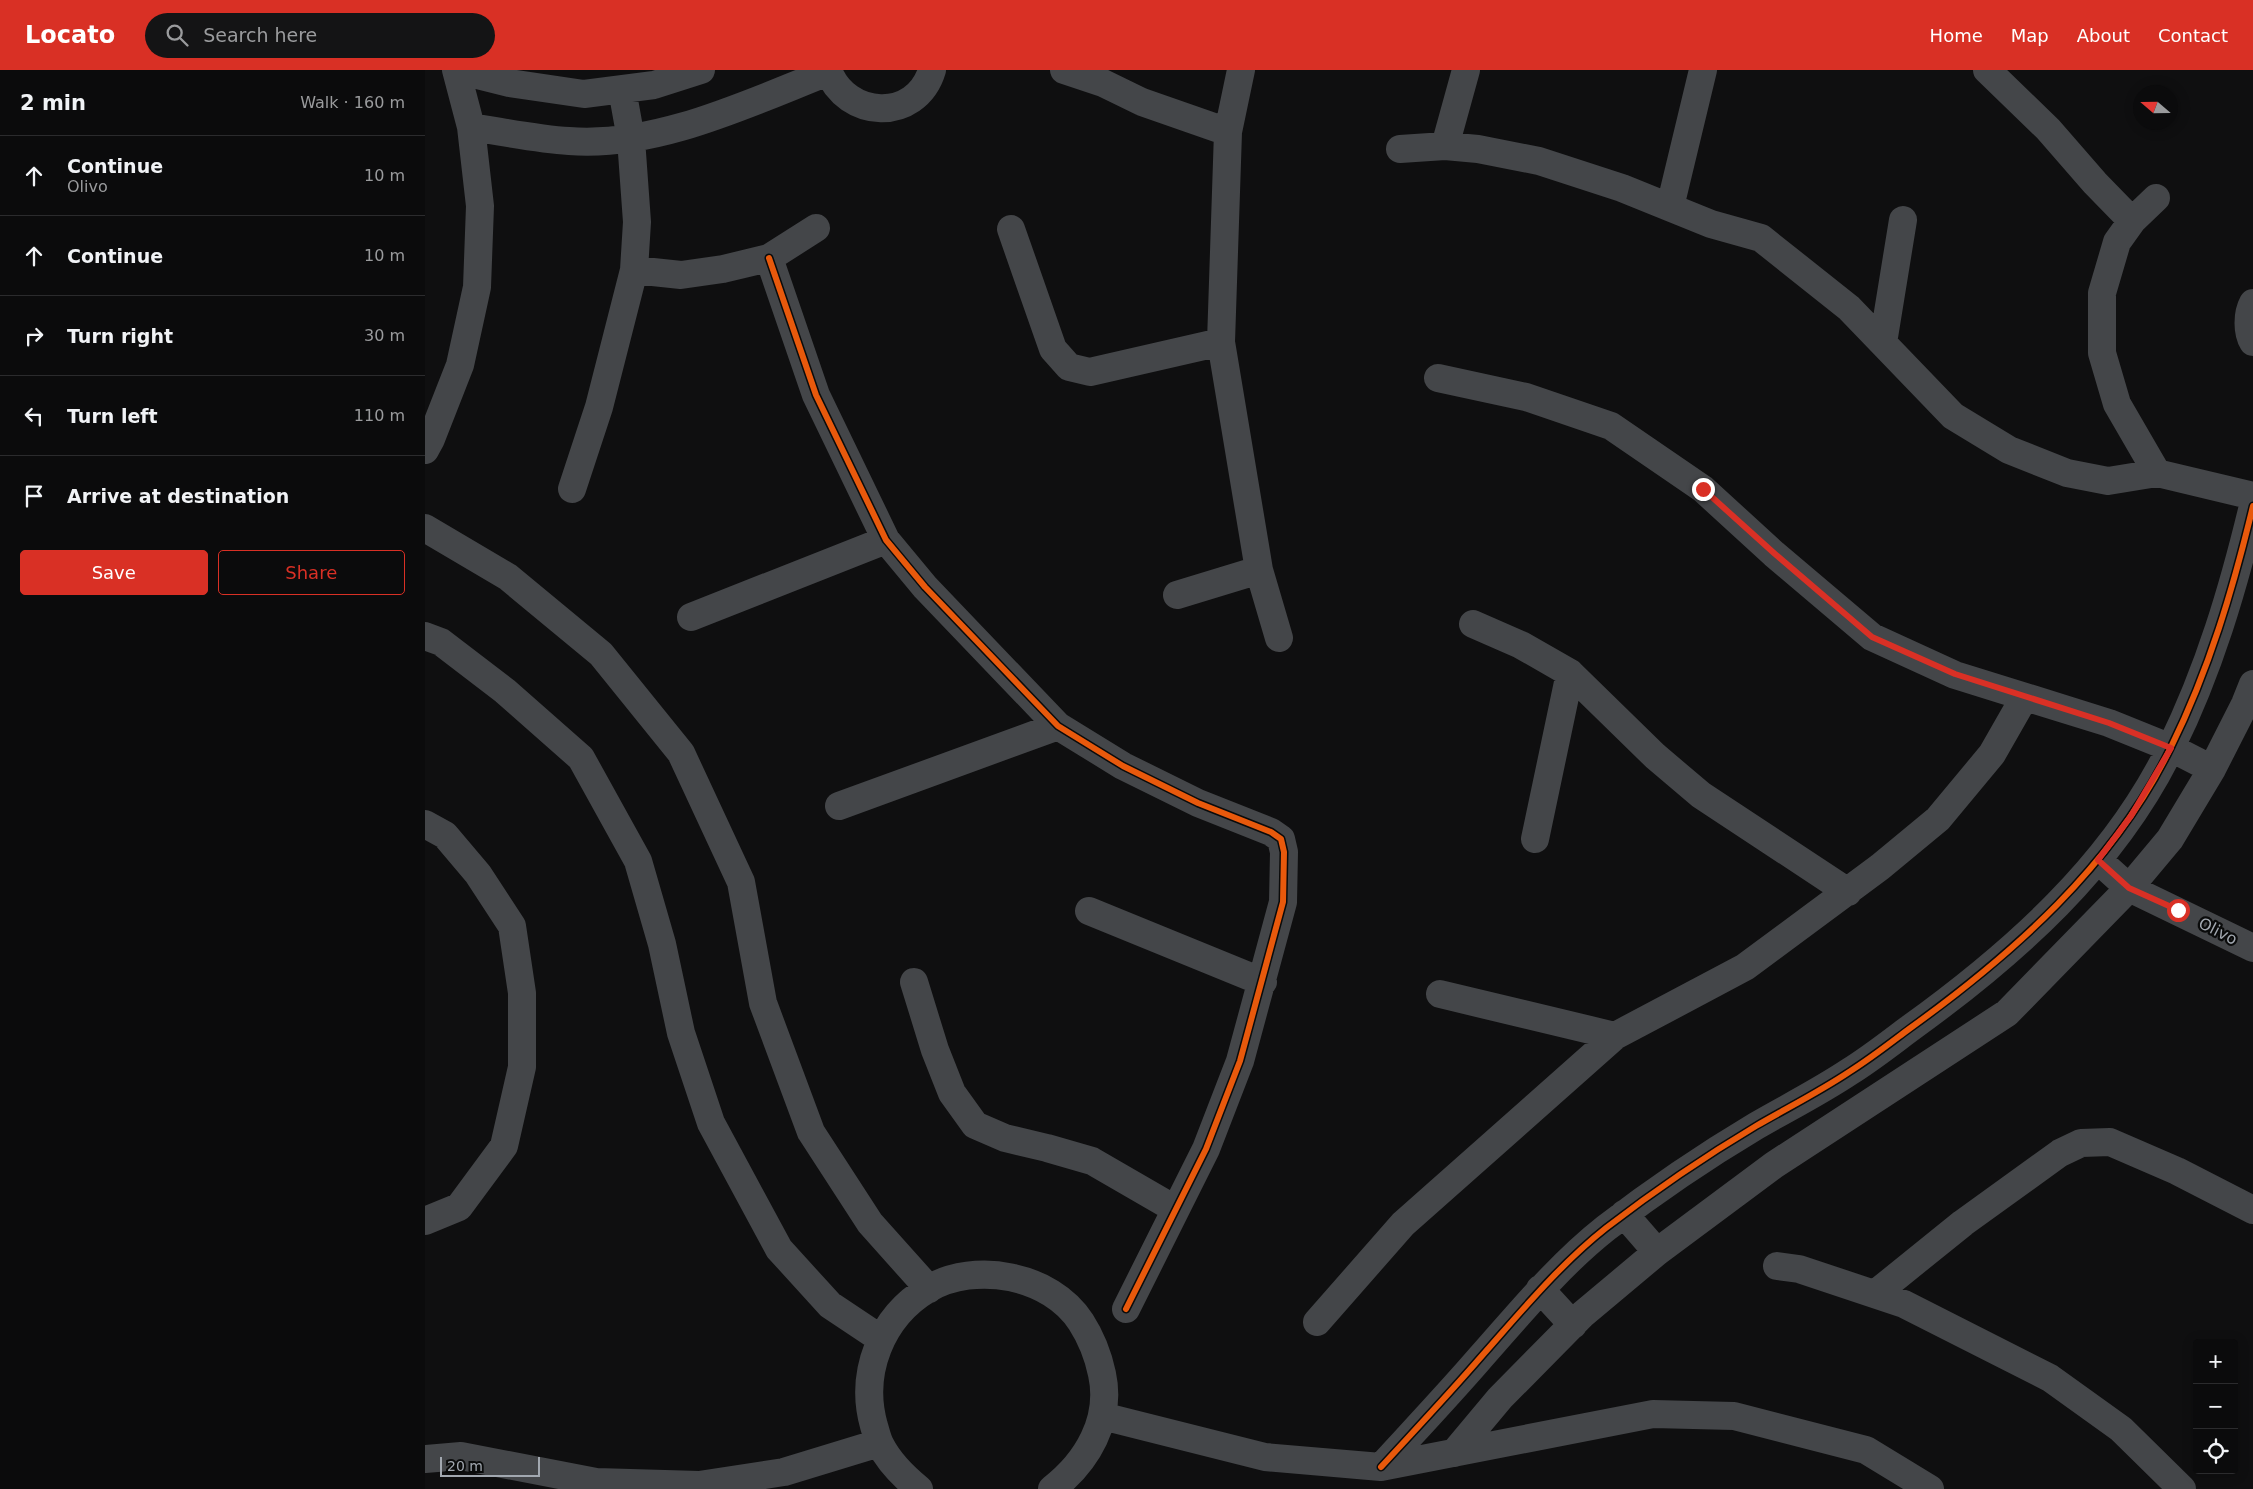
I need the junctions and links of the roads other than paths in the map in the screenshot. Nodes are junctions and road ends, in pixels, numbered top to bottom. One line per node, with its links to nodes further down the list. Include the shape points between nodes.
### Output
1 (457, 70): 10 (street, via 509,83 584,94); 11 (street)
2 (701, 70): 10 (street, via 654,85)
3 (932, 70): 9 (street, via 929,81 912,100 888,109 863,107 842,93)
4 (1064, 70): 12 (street, via 1103,82 1142,102)
5 (1241, 70): 12 (street)
6 (1466, 70): 14 (street)
7 (1703, 70): 17 (street)
8 (1987, 70): 19 (street, via 2049,129 2095,184)
9 (828, 71): 13 (street, via 697,123)
10 (622, 89): 13 (street)
11 (471, 127): 13 (street, via 570,141); 29 (street, via 480,206 477,287 460,365)
12 (1228, 132): 25 (street)
13 (631, 138): 23 (street, via 637,222)
14 (1445, 146): 15 (street); 17 (street, via 1539,161)
15 (1400, 149)
16 (2156, 198): 19 (street)
17 (1670, 207): 27 (street, via 1711,224 1761,238 1849,308)
18 (1903, 220): 27 (street)
19 (2132, 221): 30 (street, via 2117,242 2102,293 2102,353 2117,404)
20 (816, 228): 22 (street)
21 (1011, 229): 25 (street, via 1053,350 1069,367 1090,372)
22 (769, 258): 23 (street, via 681,275); 35 (street, via 816,395)
23 (634, 270): 31 (street, via 599,407)
24 (2253, 303): 26 (street, via 2249,309 2249,336)
25 (1221, 342): 36 (street)
26 (2253, 342)
27 (1883, 343): 30 (street, via 1953,416 2009,450 2067,473 2108,481)
28 (1438, 378): 44 (street, via 1526,397 1611,426 1703,489 1872,637 1955,674)
29 (425, 450)
30 (2157, 473): 32 (street)
31 (572, 489)
32 (2253, 496)
33 (2253, 506): 46 (street, via 2233,586 2211,654)
34 (425, 528): 66 (street, via 508,577 601,654 681,753 741,882 763,1003 811,1132 871,1223)
35 (886, 540): 38 (street); 45 (street, via 925,587)
36 (1259, 570): 37 (street); 41 (street)
37 (1177, 595)
38 (691, 617)
39 (1473, 624): 42 (street, via 1521,645)
40 (425, 636): 72 (street, via 441,642 505,691 581,758 638,861 662,944 681,1033 711,1123 779,1249 831,1305)
41 (1279, 638)
42 (1570, 673): 50 (street); 53 (street, via 1655,756 1701,795)
43 (2253, 684): 47 (street)
44 (2024, 698): 46 (street, via 2109,723); 53 (street, via 1992,754 1938,819)
45 (1058, 726): 48 (street); 57 (street, via 1131,770 1281,838 1284,852 1283,902)
46 (2171, 748): 47 (street); 51 (street, via 2131,816)
47 (2212, 769): 52 (street, via 2170,839)
48 (839, 806)
49 (425, 824): 63 (street, via 445,835 478,874 512,926 522,993 521,1067 504,1146 459,1207)
50 (1535, 838)
51 (2098, 860): 52 (street, Olivo); 62 (street, via 2046,916 1994,964 1928,1015 1850,1072 1754,1128)
52 (2129, 888): 55 (street, Olivo); 64 (street, via 2007,1013 1775,1165)
53 (1848, 892): 59 (street, via 1745,967)
54 (1089, 911): 57 (street)
55 (2253, 948)
56 (914, 982): 60 (street, via 952,1093 975,1125 1005,1138 1092,1161)
57 (1263, 982): 60 (street, via 1240,1061 1206,1149)
58 (1440, 994): 59 (street)
59 (1615, 1036): 70 (street, via 1403,1224)
60 (1175, 1209): 69 (street)
61 (2253, 1210): 68 (street, via 2110,1142 2081,1143 2060,1153 1963,1223)
62 (1624, 1214): 64 (street); 67 (street)
63 (425, 1221)
64 (1657, 1252): 71 (street)
65 (1777, 1266): 68 (street, via 1799,1269)
66 (929, 1289): 72 (street, via 901,1310); 73 (street, via 960,1277 994,1274 1027,1281 1056,1297 1080,1320 1097,1350 1103,1383)
67 (1540, 1289): 71 (street); 77 (street)
68 (1875, 1294): 81 (street, via 1904,1304 2051,1378 2121,1429)
69 (1126, 1309)
70 (1317, 1322)
71 (1573, 1325): 75 (street, via 1500,1398)
72 (881, 1339): 74 (street, via 869,1373 869,1408)
73 (1102, 1416): 77 (street, via 1265,1458); 79 (street, via 1090,1449 1070,1476)
74 (879, 1443): 76 (street, via 784,1472 699,1485 596,1482 461,1456); 78 (street, via 898,1472)
75 (1454, 1453): 77 (street); 80 (street, via 1653,1414 1734,1416 1866,1450)
76 (425, 1458)
77 (1381, 1467)
78 (919, 1489)
79 (1052, 1489)
80 (1931, 1489)
81 (2182, 1489)

